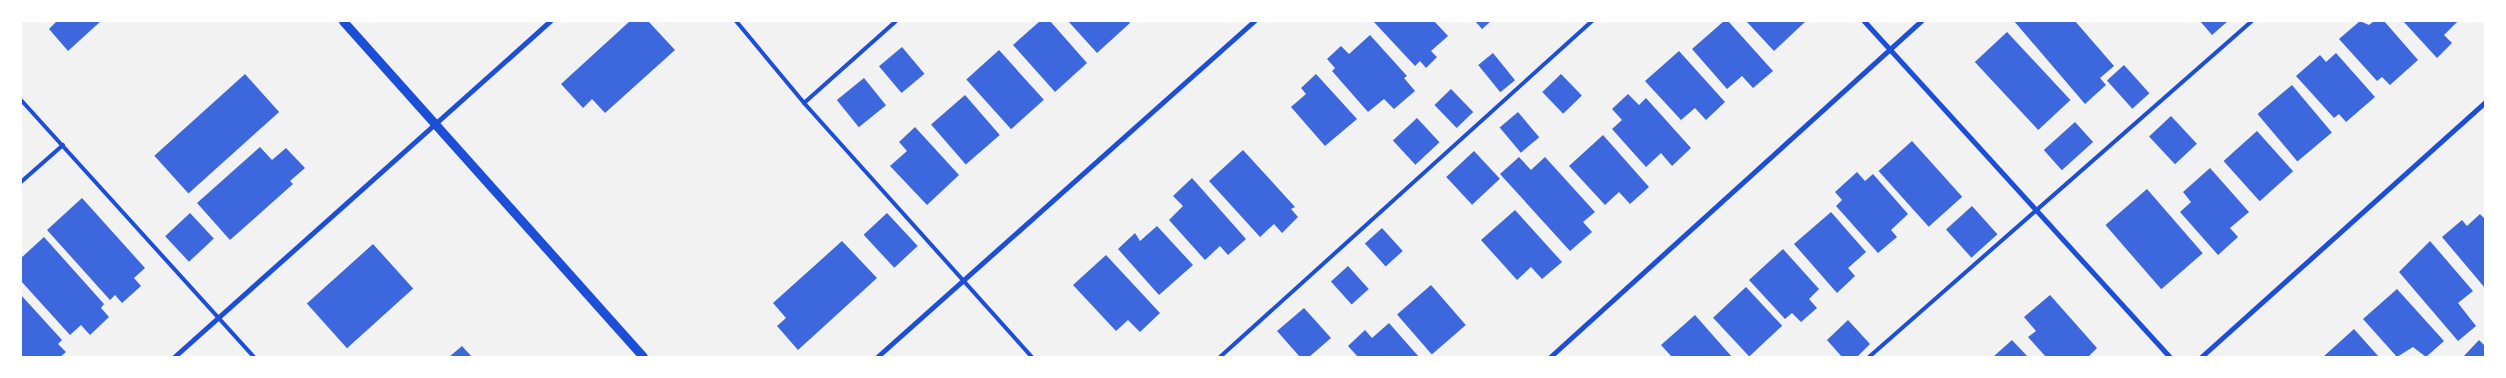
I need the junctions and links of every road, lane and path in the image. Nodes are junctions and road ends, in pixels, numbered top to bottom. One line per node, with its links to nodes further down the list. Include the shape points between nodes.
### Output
1 (343, 21): 14 (street)
2 (550, 21): 14 (street)
3 (736, 21): 13 (lane)
4 (896, 21): 13 (lane)
5 (1254, 21): 18 (street)
6 (1592, 21): 25 (lane)
7 (1864, 21): 10 (street)
8 (1921, 21): 10 (street)
9 (2252, 21): 17 (lane)
10 (1890, 49): 17 (street); 26 (street)
11 (21, 100): 15 (lane)
12 (2485, 102): 29 (street)
13 (804, 103): 18 (lane)
14 (434, 124): 19 (street); 22 (street)
15 (63, 145): 16 (lane); 19 (lane)
16 (21, 182)
17 (2038, 209): 27 (lane); 28 (street)
18 (963, 279): 23 (street); 24 (lane)
19 (218, 317): 20 (street); 21 (lane)
20 (174, 357)
21 (254, 357)
22 (643, 357)
23 (877, 357)
24 (1032, 357)
25 (1220, 357)
26 (1550, 357)
27 (1869, 357)
28 (2170, 357)
29 (2201, 357)

